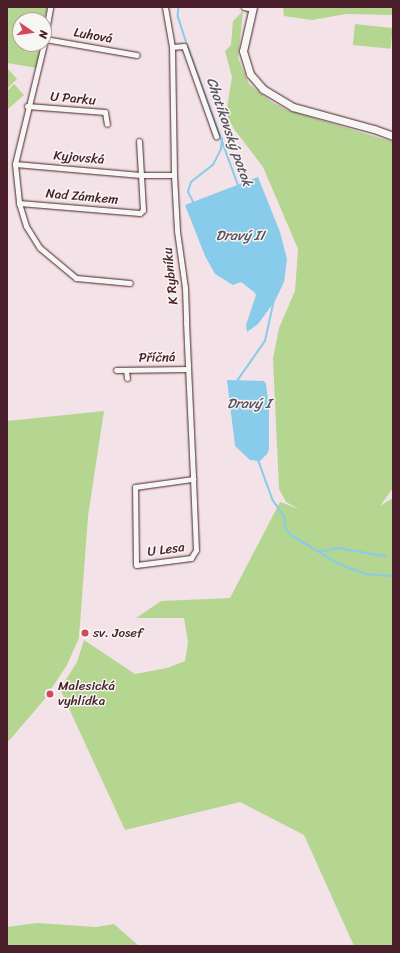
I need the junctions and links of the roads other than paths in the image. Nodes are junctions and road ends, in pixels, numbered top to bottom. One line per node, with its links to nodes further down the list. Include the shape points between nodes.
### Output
1 (165, 7): 5 (street, K Rybníku)
2 (244, 7): 3 (street)
3 (253, 8): 11 (street, via 243,51 250,74 263,89 293,107)
4 (52, 43): 7 (street, Luhová)
5 (172, 47): 10 (street, via 184,46); 15 (street, K Rybníku)
6 (42, 52): 8 (street, via 38,75)
7 (137, 55)
8 (27, 106): 9 (street, U Parku, via 105,112); 13 (street)
9 (107, 124)
10 (216, 136)
11 (393, 136)
12 (139, 141): 14 (street)
13 (15, 164): 14 (street, Kyjovská); 16 (street)
14 (141, 175): 15 (street, Kyjovská); 16 (street, Nad Zámkem, via 142,211 137,213)
15 (174, 175): 18 (street, K Rybníku, via 177,231 184,276)
16 (19, 203): 17 (street, via 26,226 49,257 76,278)
17 (130, 284)
18 (188, 369): 20 (street, Příčná); 22 (street, K Rybníku)
19 (116, 370): 20 (street, Příčná)
20 (126, 370): 21 (street, Příčná)
21 (127, 378)
22 (194, 479): 22 (street, U Lesa, via 138,485 133,491 136,565 191,558 196,550)

